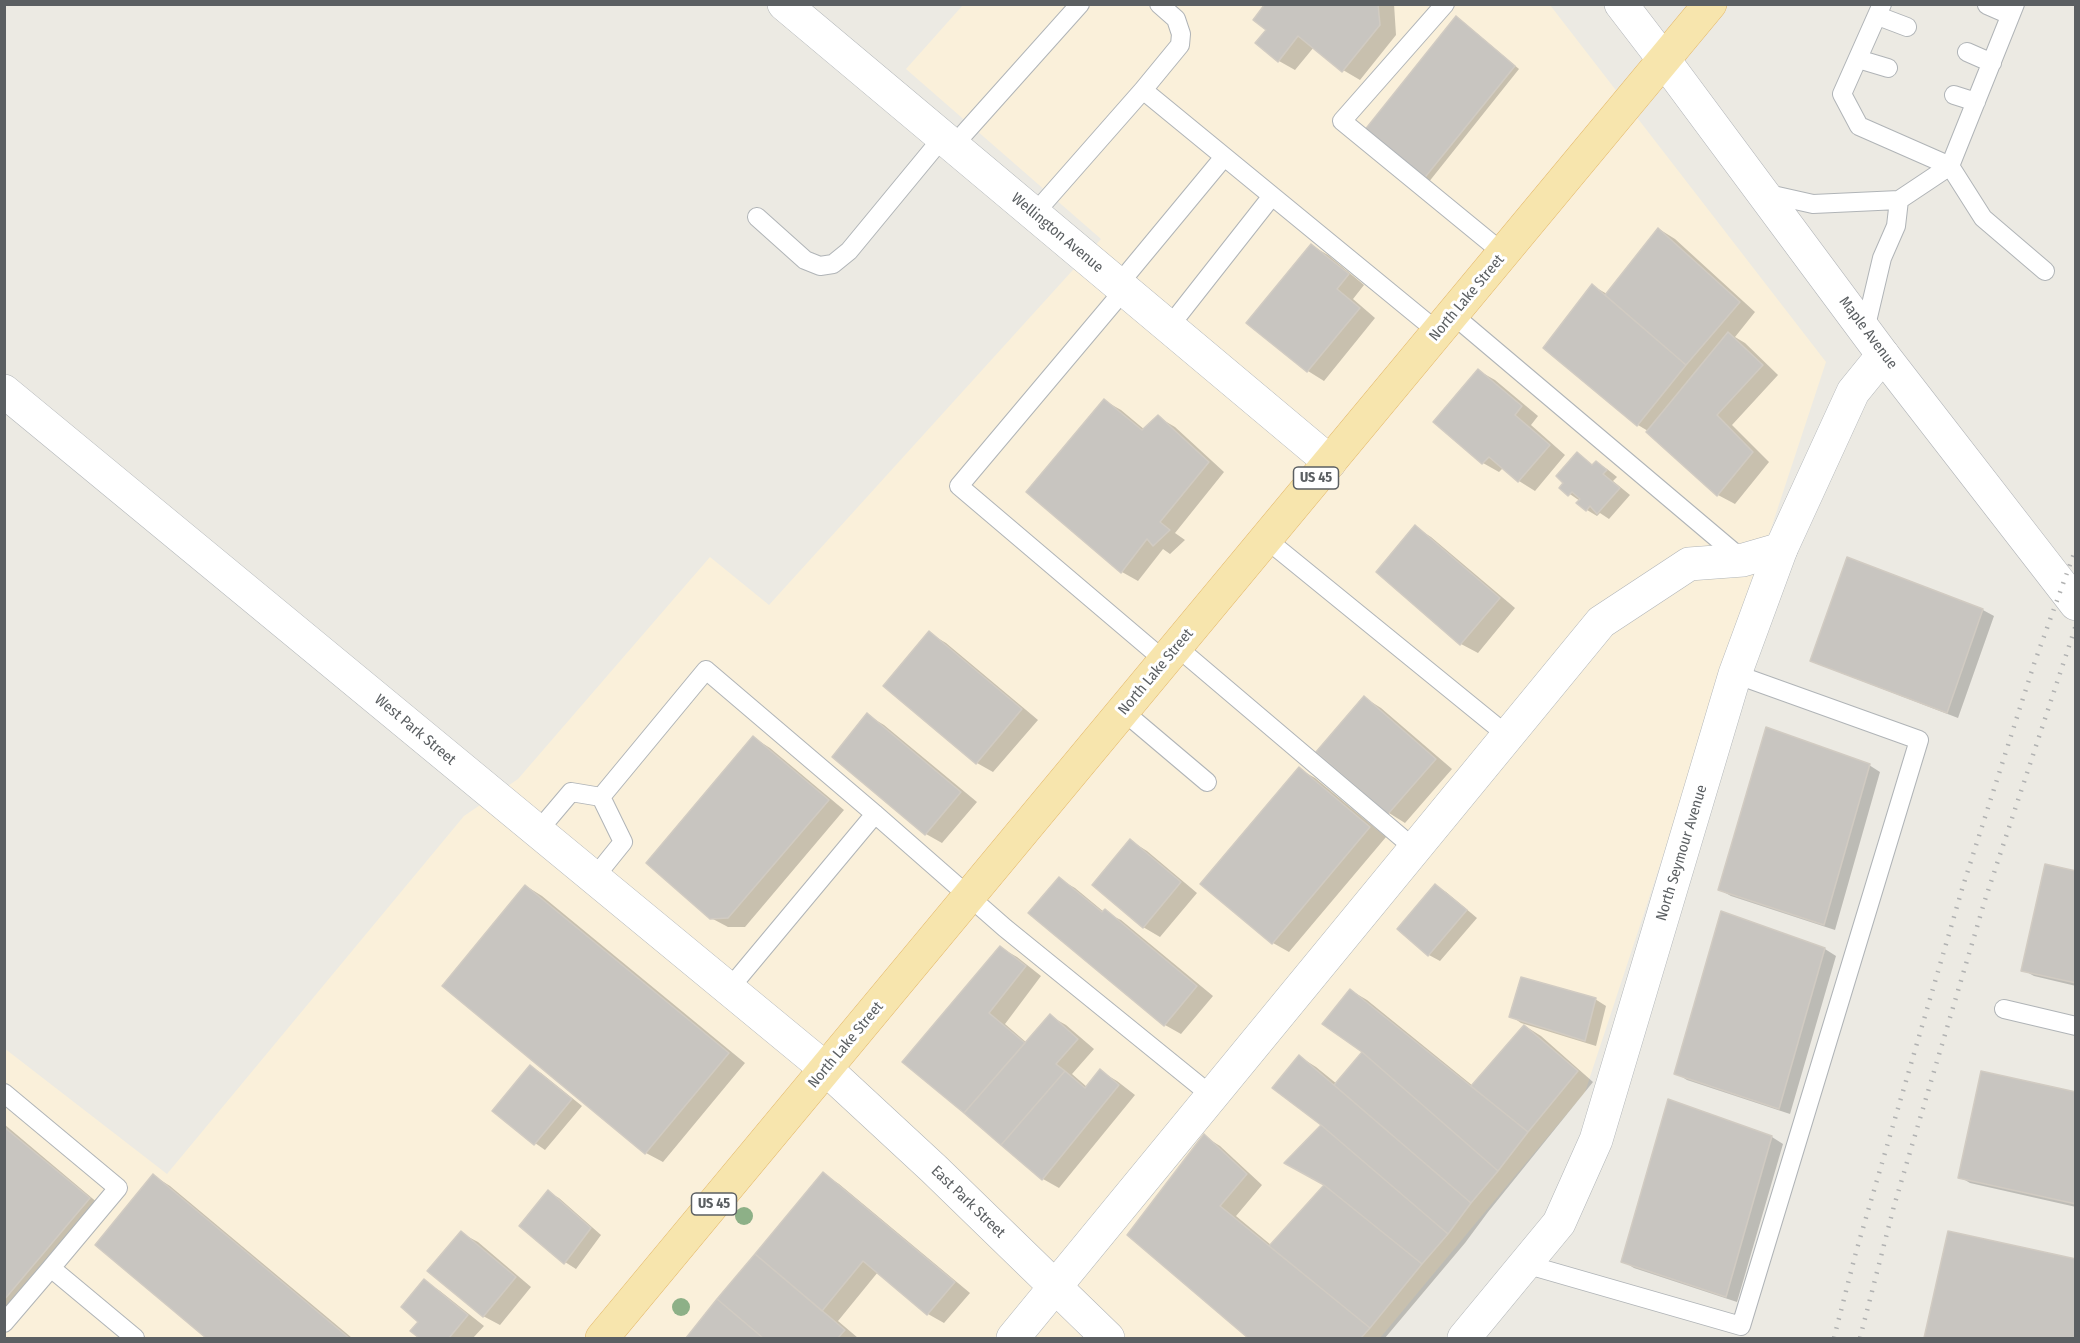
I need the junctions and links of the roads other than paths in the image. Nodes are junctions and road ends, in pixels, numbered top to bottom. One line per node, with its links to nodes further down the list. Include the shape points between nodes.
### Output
1 (784, 4): 19 (street, Wellington Avenue)
2 (1080, 4): 19 (lane)
3 (1159, 4): 16 (lane, via 1176,19 1180,45)
4 (1444, 4): 27 (lane, via 1342,121)
5 (1621, 4): 13 (street, Maple Avenue)
6 (1710, 4): 13 (main road, North Lake Street / US 45)
7 (1987, 5): 9 (lane)
8 (1880, 10): 10 (lane); 12 (lane)
9 (2013, 10): 14 (lane)
10 (1907, 27)
11 (1967, 52): 14 (lane)
12 (1858, 59): 15 (lane); 21 (lane, via 1842,94 1859,126)
13 (1664, 60): 22 (street, Maple Avenue); 27 (main road, North Lake Street / US 45)
14 (1992, 63): 18 (lane)
15 (1888, 68)
16 (1143, 90): 20 (lane); 25 (lane)
17 (1954, 95): 18 (lane)
18 (1976, 102): 21 (lane)
19 (948, 142): 25 (street, Wellington Avenue); 26 (lane, via 833,264 820,266 805,260)
20 (1224, 157): 23 (lane); 29 (lane)
21 (1950, 166): 24 (lane); 28 (lane, via 1983,218)
22 (1763, 193): 24 (lane, via 1813,204); 32 (street, Maple Avenue)
23 (1272, 196): 30 (lane); 31 (lane)
24 (1899, 200): 32 (lane, via 1896,226 1882,258)
25 (1034, 214): 29 (street, Wellington Avenue)
26 (757, 217)
27 (1503, 253): 30 (main road, North Lake Street / US 45)
28 (2045, 271)
29 (1121, 287): 31 (street, Wellington Avenue); 39 (lane, via 959,486)
30 (1445, 323): 34 (main road, North Lake Street / US 45); 37 (lane)
31 (1169, 327): 34 (street, Wellington Avenue)
32 (1874, 342): 36 (street, North Seymour Avenue); 38 (street, Maple Avenue)
33 (4, 391): 46 (street, West Park Street)
34 (1330, 462): 35 (main road, North Lake Street / US 45)
35 (1266, 539): 39 (main road, North Lake Street / US 45); 42 (lane)
36 (1781, 549): 37 (street); 40 (street, North Seymour Avenue)
37 (1743, 560): 42 (street, via 1689,564 1601,622)
38 (2076, 604)
39 (1171, 654): 41 (main road, North Lake Street / US 45); 47 (lane)
40 (1735, 674): 56 (street, North Seymour Avenue, via 1596,1140 1559,1223); 56 (lane, via 1919,740 1741,1326)
41 (1124, 711): 43 (lane); 49 (main road, North Lake Street / US 45)
42 (1508, 736): 47 (street)
43 (1207, 782)
44 (601, 797): 45 (lane, via 706,670); 46 (lane, via 571,792); 48 (lane, via 623,842)
45 (875, 814): 49 (lane); 50 (lane)
46 (538, 831): 48 (street, West Park Street)
47 (1415, 849): 55 (street)
48 (594, 878): 50 (street, West Park Street)
49 (969, 897): 53 (main road, North Lake Street / US 45); 55 (lane)
50 (729, 989): 53 (street, West Park Street)
51 (2004, 1009): 52 (lane)
52 (2076, 1026)
53 (826, 1069): 58 (street, East Park Street); 61 (main road, North Lake Street / US 45)
54 (4, 1093): 57 (lane, via 118,1188)
55 (1212, 1096): 58 (street)
56 (1526, 1264): 64 (street, North Seymour Avenue)
57 (51, 1268): 59 (lane); 60 (lane)
58 (1055, 1286): 62 (street); 63 (street, East Park Street)
59 (4, 1323)
60 (135, 1338)
61 (602, 1338)
62 (1012, 1338)
63 (1108, 1338)
64 (1464, 1338)

